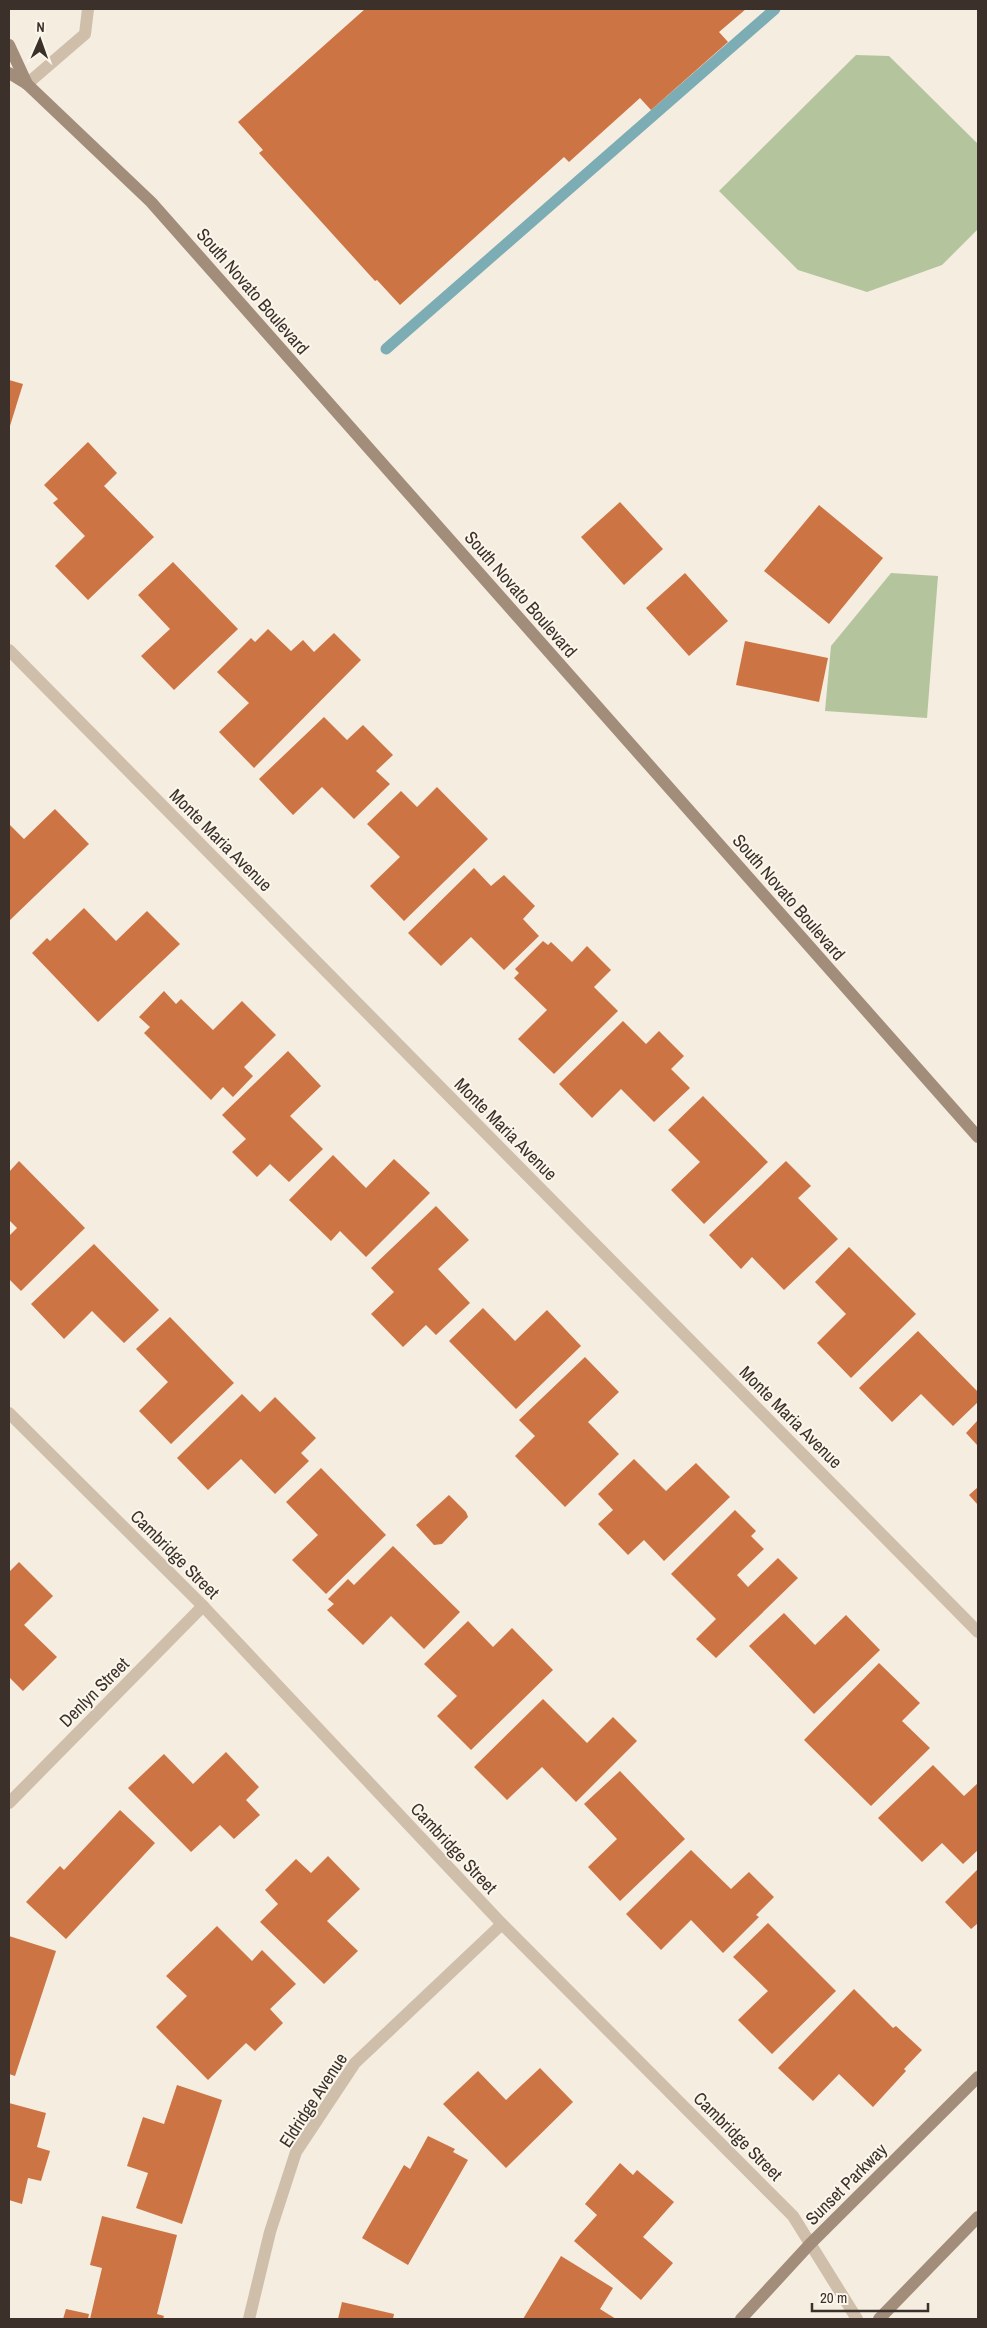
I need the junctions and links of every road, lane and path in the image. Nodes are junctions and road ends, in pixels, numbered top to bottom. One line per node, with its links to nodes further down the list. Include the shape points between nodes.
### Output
1 (88, 9): 4 (street, via 85,34)
2 (9, 45): 4 (main road, South Novato Boulevard)
3 (9, 73): 4 (main road, South Novato Boulevard)
4 (27, 84): 6 (main road, South Novato Boulevard, via 151,202)
5 (9, 650): 9 (street, Monte Maria Avenue)
6 (978, 1138)
7 (9, 1413): 8 (street, Cambridge Street)
8 (203, 1606): 10 (street, Denlyn Street); 11 (street, Cambridge Street)
9 (978, 1632)
10 (9, 1803)
11 (502, 1924): 14 (street, Cambridge Street, via 793,2216); 15 (street, Eldridge Avenue, via 355,2063 296,2152 270,2232)
12 (978, 2077): 14 (main road, Sunset Parkway)
13 (978, 2217): 18 (main road)
14 (810, 2244): 16 (main road, Sunset Parkway); 17 (street, Cambridge Street)
15 (249, 2319)
16 (741, 2319)
17 (857, 2319)
18 (879, 2319)

